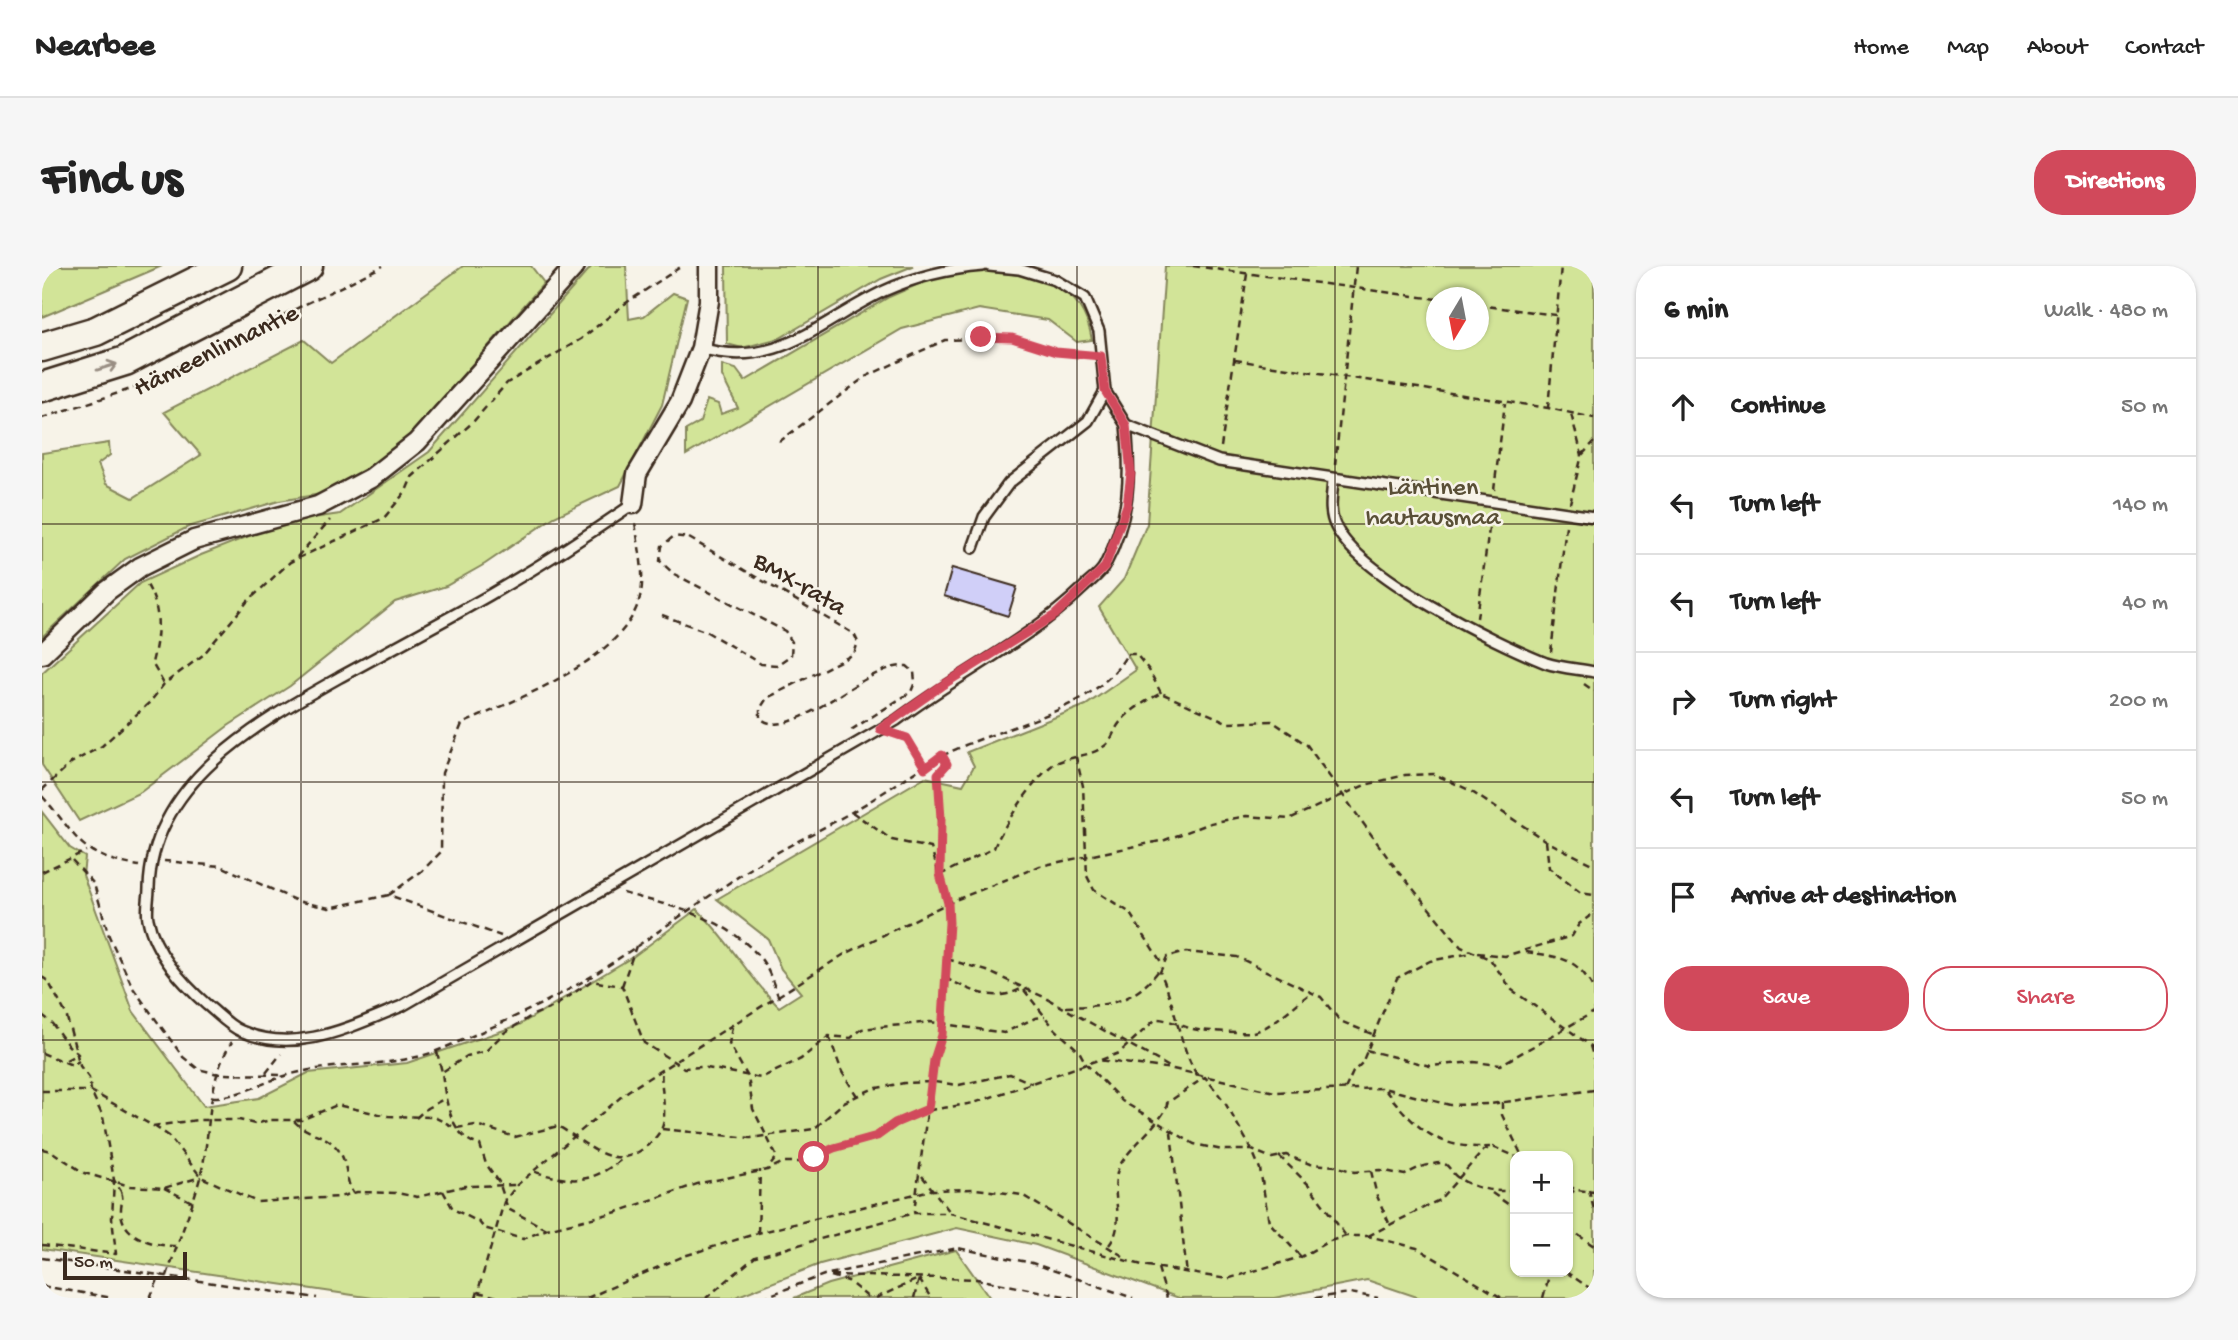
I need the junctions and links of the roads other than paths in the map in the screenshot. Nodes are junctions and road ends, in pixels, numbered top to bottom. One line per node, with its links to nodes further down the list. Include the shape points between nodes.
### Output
1 (227, 266): 7 (main road, via 96,331)
2 (308, 266): 9 (main road, Hämeenlinnantie, one-way to 2, via 125,361)
3 (575, 266): 16 (street, via 417,442 347,493 318,506 194,540 139,567)
4 (709, 266): 8 (street)
5 (983, 266): 8 (lane, via 917,277 774,349 748,356)
6 (989, 266): 10 (lane, via 1055,280 1085,298 1099,331)
7 (42, 347)
8 (701, 348): 13 (street, via 680,402 637,474)
9 (42, 387)
10 (1105, 391): 11 (lane); 15 (lane, via 1088,421 1009,483 984,517)
11 (1126, 425): 12 (lane, via 1219,461); 13 (lane, via 1131,473 1127,505 1105,567 1055,615 880,729 402,1006 330,1035 282,1042 239,1030 204,1002 160,953 148,919 150,864 169,816 198,776 234,741 275,714 477,602)
12 (1333, 480): 14 (lane); 17 (lane, via 1333,522 1355,552 1381,573 1447,614 1549,664)
13 (633, 504)
14 (1594, 517)
15 (973, 548)
16 (42, 654)
17 (1594, 672)

